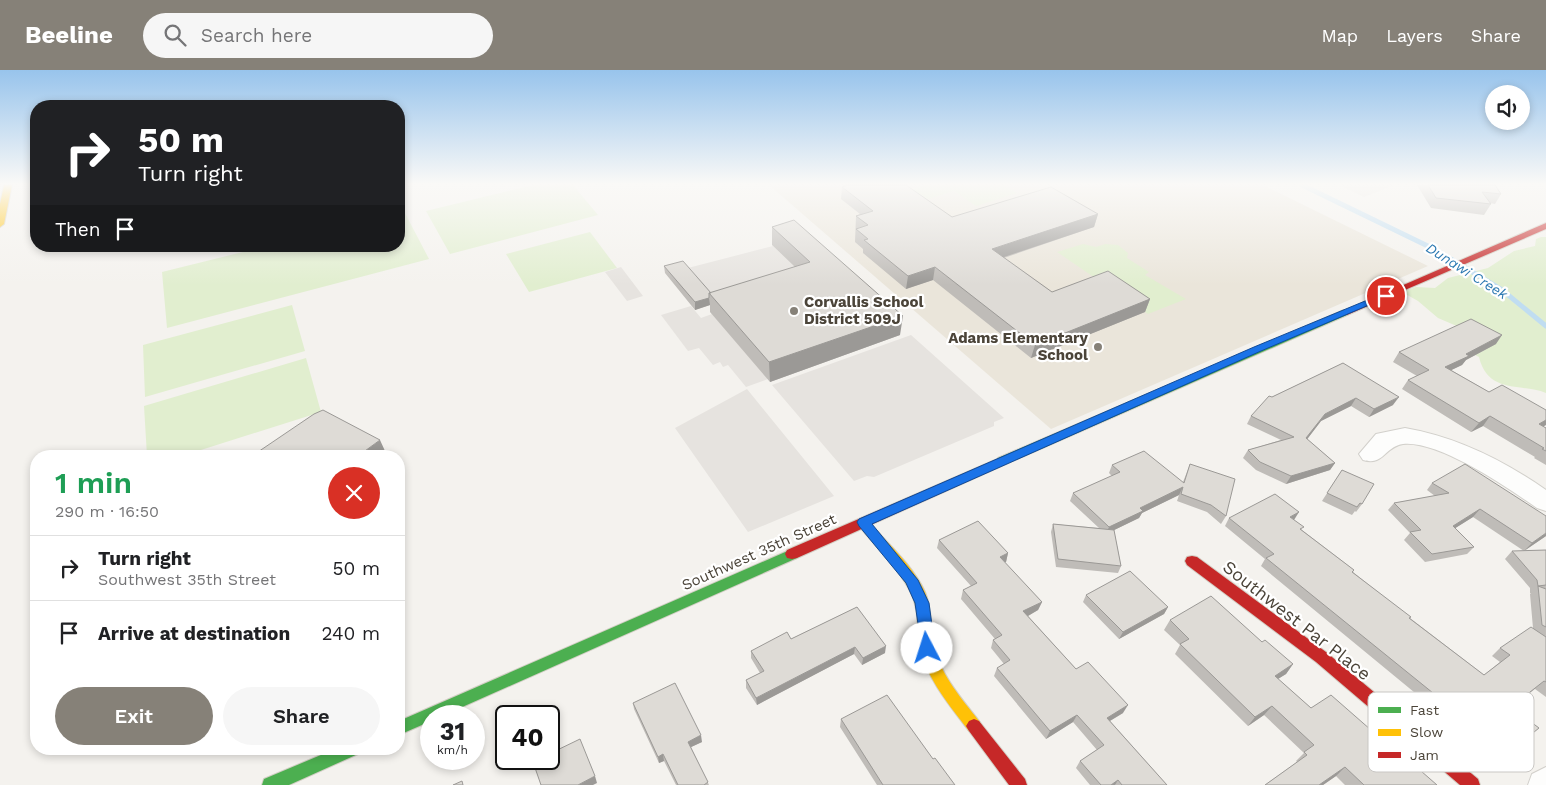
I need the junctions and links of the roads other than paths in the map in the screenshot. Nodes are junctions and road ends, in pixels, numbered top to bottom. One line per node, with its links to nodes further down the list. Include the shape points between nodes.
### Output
1 (1546, 226): 4 (main road, Southwest 35th Street)
2 (1371, 454): 3 (street, via 1385,440 1401,437 1440,443 1482,461)
3 (1546, 502)
4 (863, 522): 7 (main road, Southwest 35th Street); 11 (main road, via 911,580 922,603 927,648 942,683)
5 (1192, 561): 6 (main road, Southwest Par Place, via 1321,657)
6 (1368, 697)
7 (405, 725)
8 (338, 755): 10 (main road)
9 (1457, 772): 12 (main road, Southwest Par Place)
10 (270, 785)
11 (1019, 785)
12 (1472, 785)

